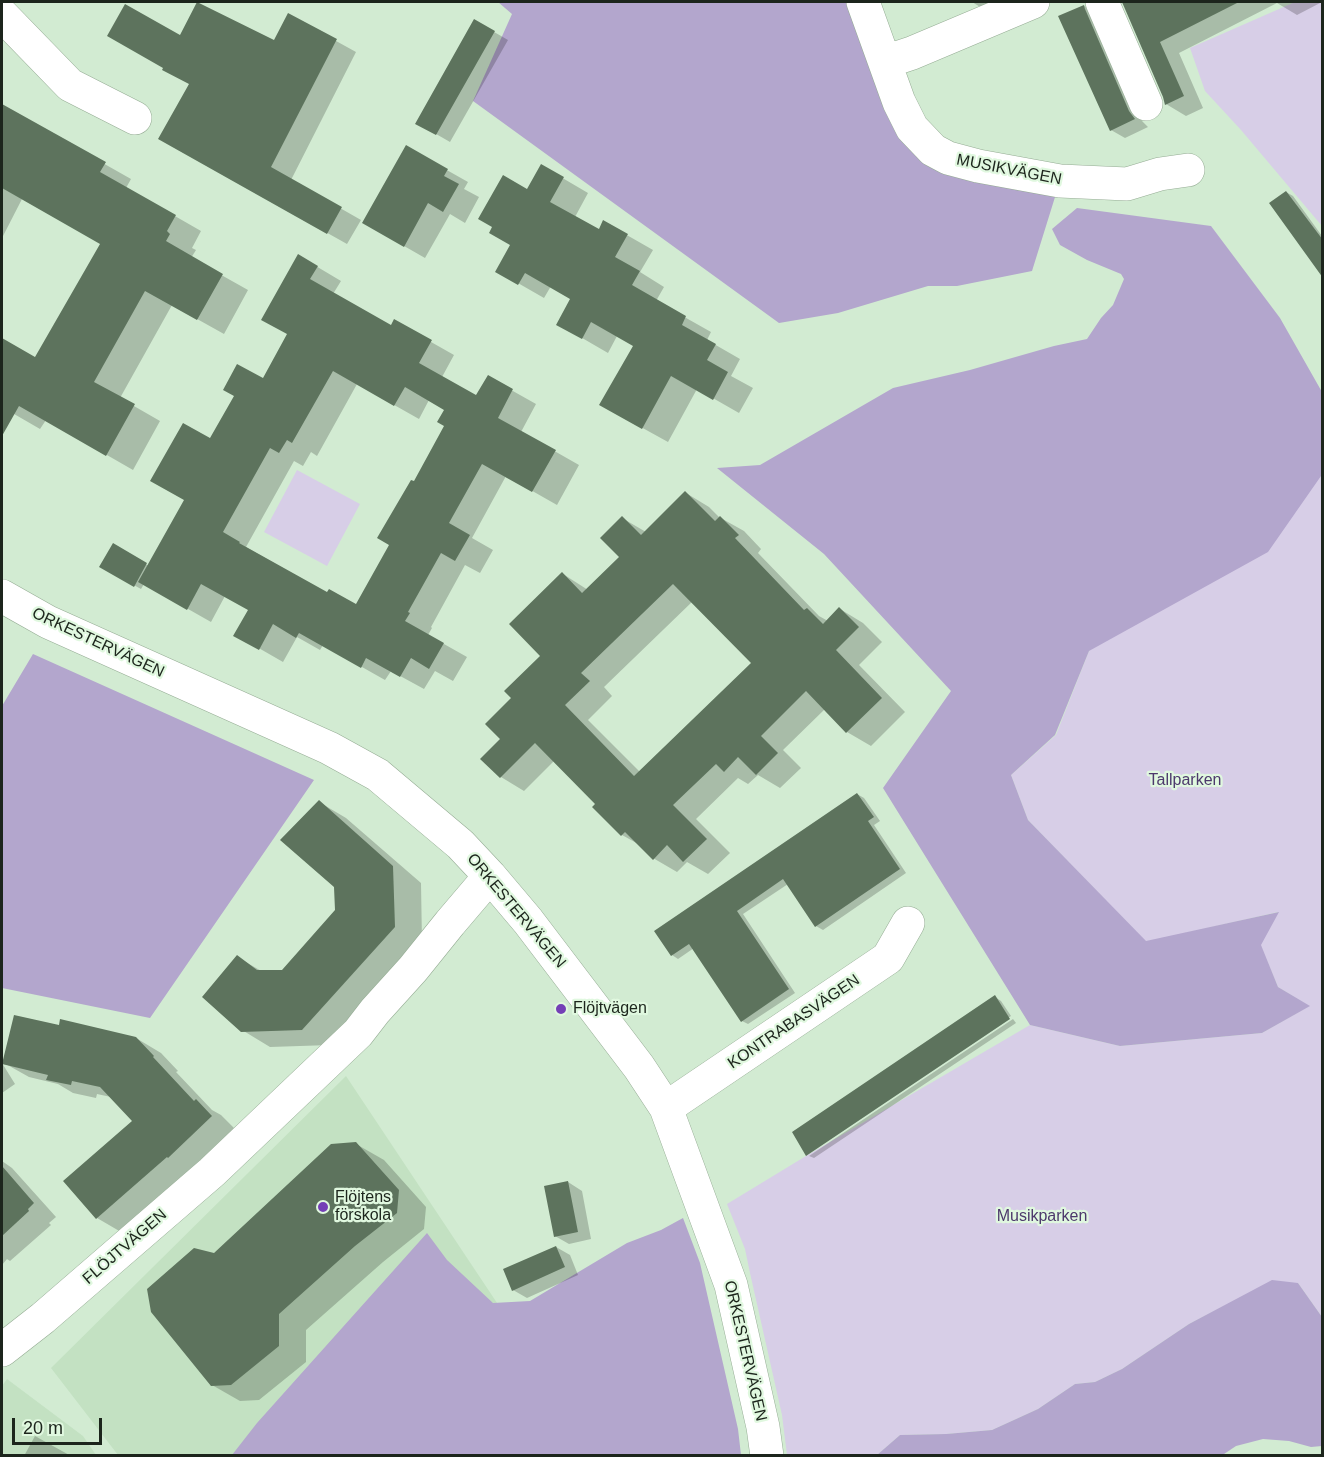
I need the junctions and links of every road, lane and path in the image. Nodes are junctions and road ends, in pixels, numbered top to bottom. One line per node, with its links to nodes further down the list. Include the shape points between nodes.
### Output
1 (863, 2): 5 (street, MUSIKVÄGEN)
2 (1033, 2): 5 (street)
3 (1102, 2): 6 (street)
4 (2, 15): 7 (street, via 70,85)
5 (885, 62): 8 (street, MUSIKVÄGEN, via 912,128 933,150 948,158 1060,181 1127,184)
6 (1146, 104)
7 (135, 118)
8 (1188, 170)
9 (2, 596): 10 (street, ORKESTERVÄGEN, via 48,622 329,748 378,776 460,844)
10 (490, 876): 12 (street, ORKESTERVÄGEN, via 639,1067); 13 (street, FLÖJTVÄGEN, via 358,1033 212,1172)
11 (908, 923): 12 (street, KONTRABASVÄGEN, via 888,958)
12 (666, 1108): 14 (street, ORKESTERVÄGEN, via 731,1285)
13 (2, 1350)
14 (766, 1455)

